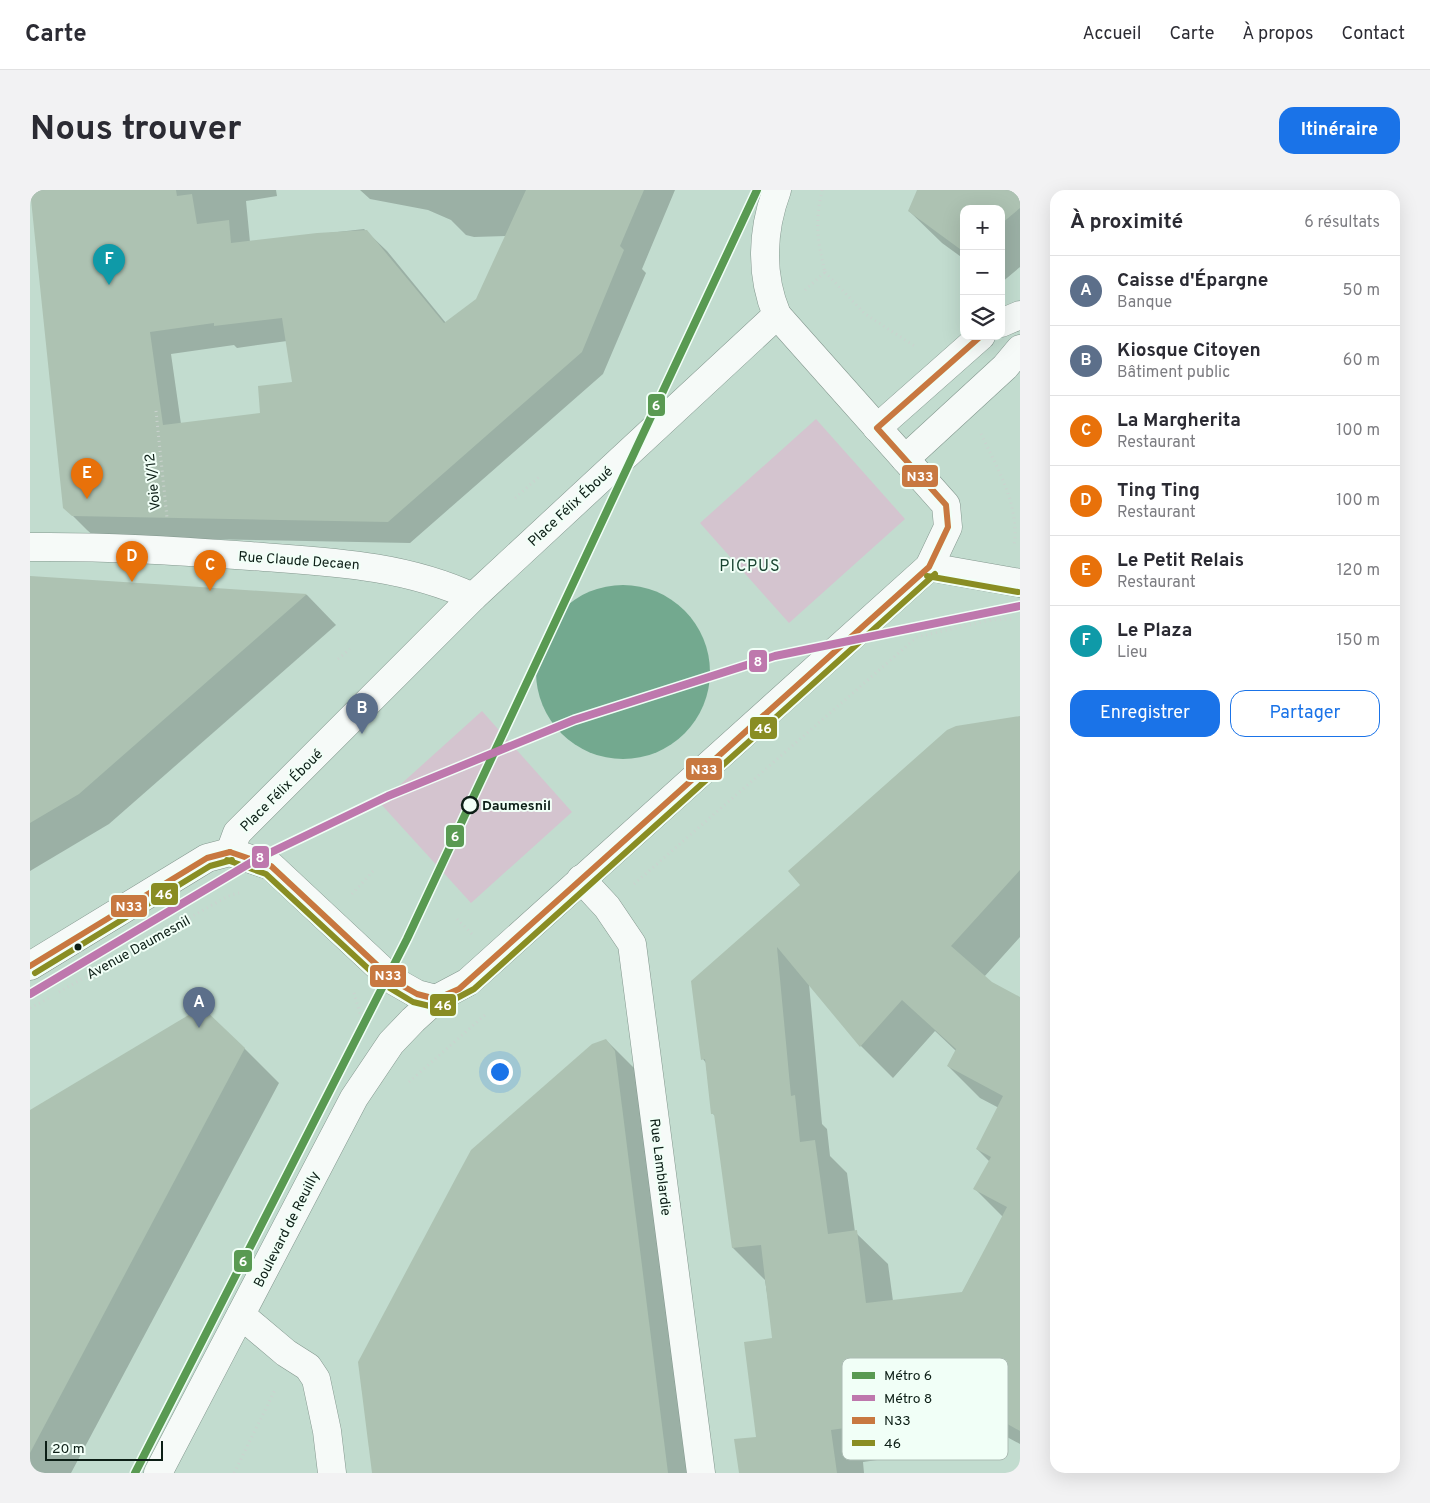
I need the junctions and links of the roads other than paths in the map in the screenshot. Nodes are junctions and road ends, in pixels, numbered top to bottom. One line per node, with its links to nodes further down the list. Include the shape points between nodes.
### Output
1 (777, 190): 2 (main road, via 767,219 764,258 771,301)
2 (777, 315): 7 (main road); 12 (main road, Place Félix Éboué)
3 (1020, 315): 4 (main road)
4 (1005, 321)
5 (976, 340): 7 (main road)
6 (1020, 349): 8 (main road, via 1005,367)
7 (877, 428): 8 (main road)
8 (905, 459): 10 (main road, via 946,504 948,527)
9 (30, 547): 12 (main road, Rue Claude Decaen, via 171,550 367,565 444,584)
10 (929, 567): 11 (main road); 14 (main road)
11 (1020, 583)
12 (473, 597): 13 (main road, Place Félix Éboué, via 237,833)
13 (230, 852): 15 (main road, via 207,858); 16 (main road, via 270,866 394,981 416,994)
14 (581, 879): 16 (main road, via 468,982); 20 (main road, Rue Lamblardie, via 607,907 632,944)
15 (30, 966)
16 (436, 1000): 17 (main road, Boulevard de Reuilly, via 424,1008 392,1043 357,1092)
17 (241, 1315): 18 (main road, Boulevard de Reuilly); 19 (main road, via 308,1367 316,1379)
18 (158, 1473)
19 (332, 1473)
20 (701, 1473)

